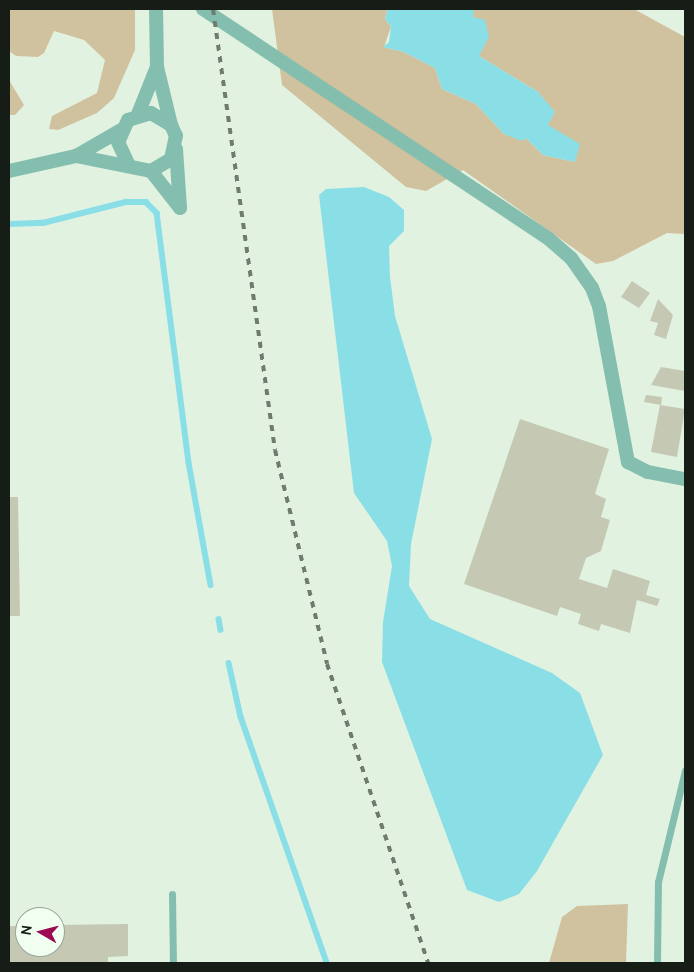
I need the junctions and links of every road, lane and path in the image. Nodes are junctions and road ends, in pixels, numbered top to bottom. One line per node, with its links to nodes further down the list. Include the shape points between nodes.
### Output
1 (156, 9): 3 (street)
2 (203, 9): 12 (street, via 549,239 571,258 592,288 599,306 628,462 648,472)
3 (157, 67): 4 (street); 5 (street)
4 (138, 114): 5 (street, via 151,113); 6 (street)
5 (171, 125): 7 (street)
6 (121, 130): 8 (street); 9 (street, via 121,154)
7 (176, 148): 11 (street, via 171,159); 11 (street, via 180,208)
8 (76, 156): 9 (street); 10 (street)
9 (128, 163): 11 (street)
10 (9, 170)
11 (151, 171)
12 (685, 479)
13 (685, 770): 16 (lane, via 658,882)
14 (172, 894): 15 (lane)
15 (172, 963)
16 (657, 963)

